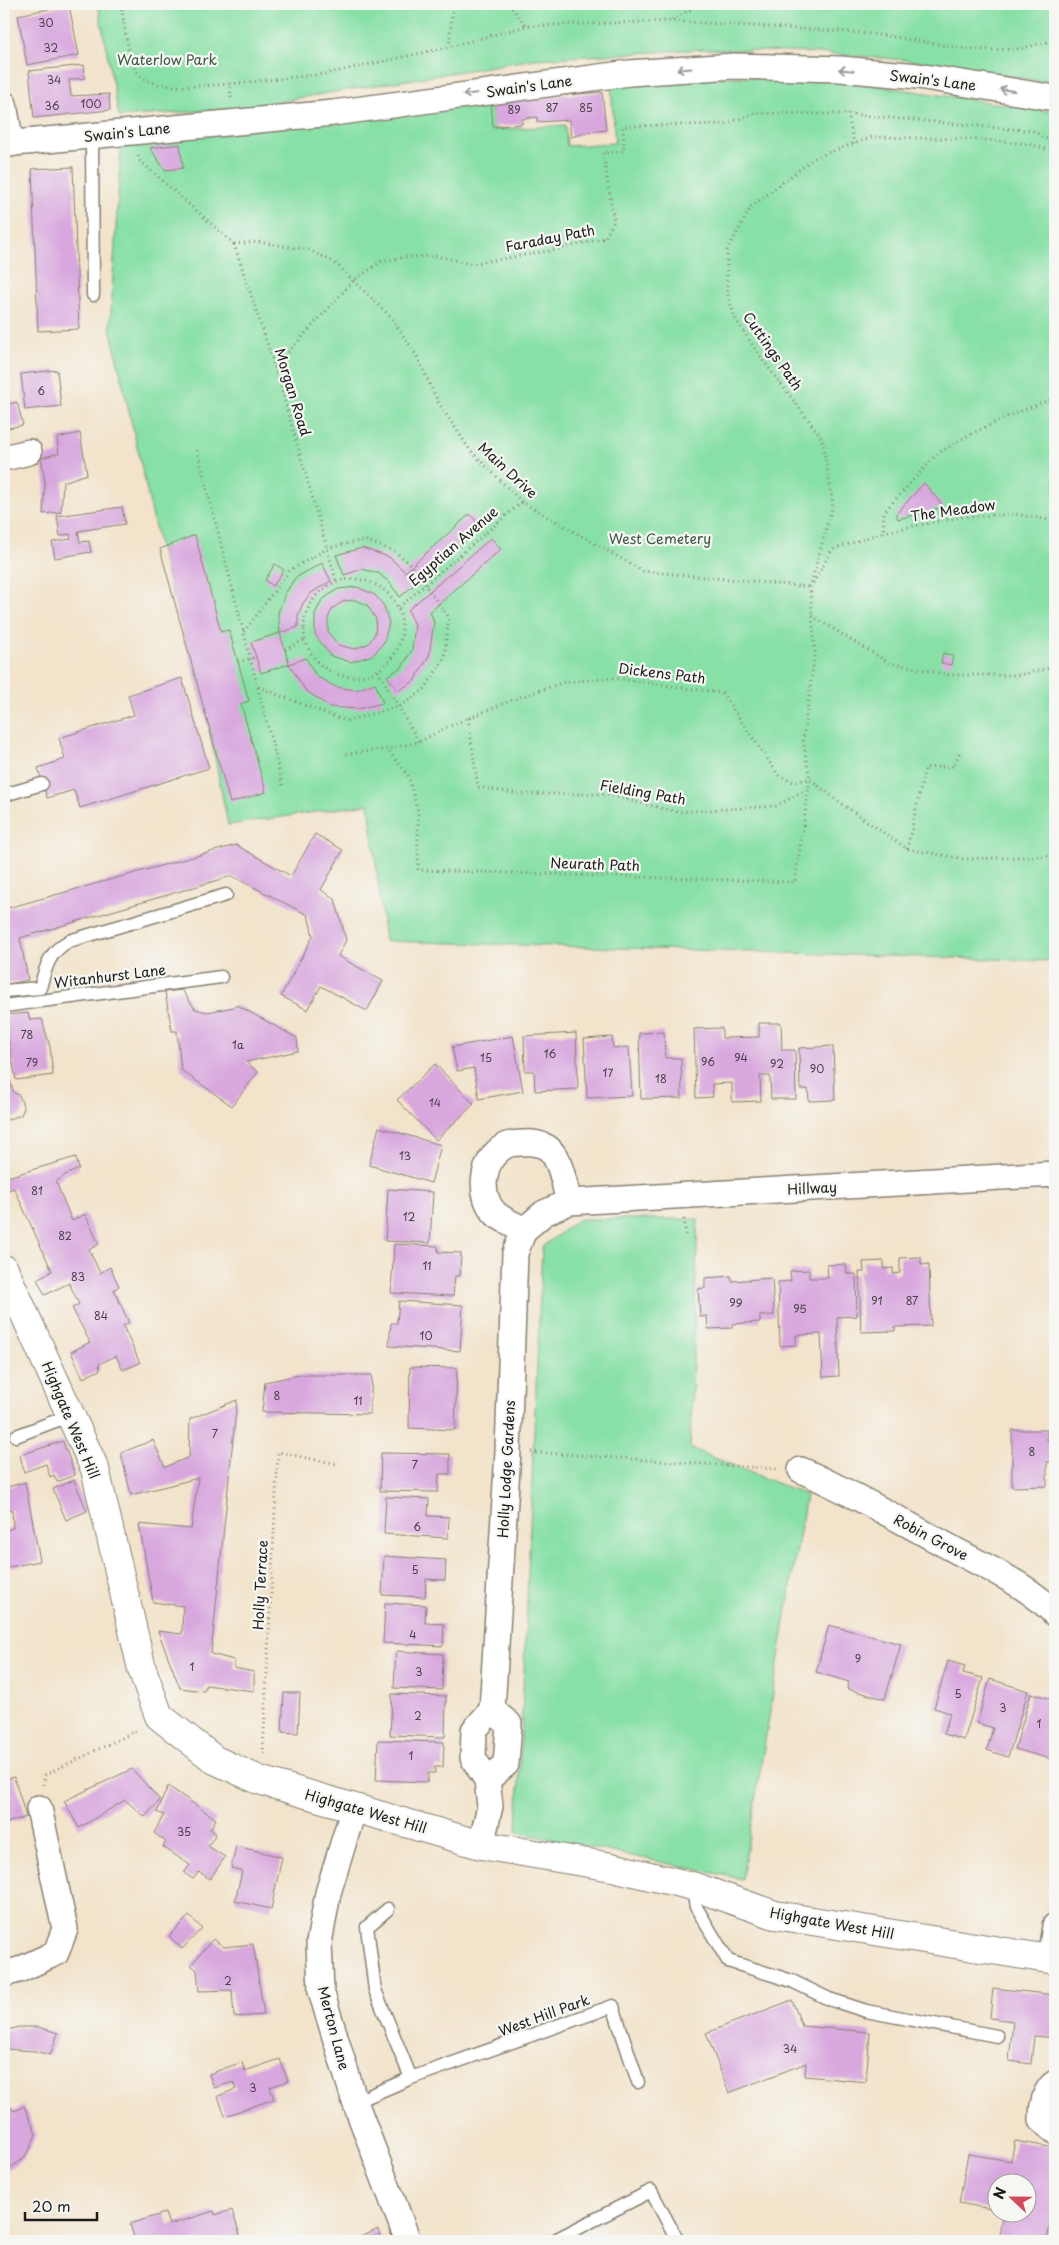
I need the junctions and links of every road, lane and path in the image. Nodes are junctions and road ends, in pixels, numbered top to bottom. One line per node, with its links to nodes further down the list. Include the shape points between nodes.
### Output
1 (121, 4): 9 (path, via 133,62 145,80 157,84)
2 (453, 4): 8 (path)
3 (509, 4): 6 (path)
4 (700, 4): 5 (path)
5 (671, 21): 6 (path); 7 (path, via 860,33 991,50 1019,49)
6 (526, 26): 8 (path)
7 (1055, 40)
8 (449, 47): 9 (path, via 324,74)
9 (230, 84): 11 (path)
10 (1055, 98): 14 (street, Swain's Lane, one-way to 14, via 918,76 840,69 734,66 629,73 333,113)
11 (232, 101)
12 (4, 104): 16 (street)
13 (848, 114): 17 (path); 18 (path, via 1033,131 1047,139); 20 (path, Faraday Path, via 755,112 726,124 623,126 624,151 603,153 614,221 605,238 471,264 437,256 382,261)
14 (131, 131): 15 (street, Swain's Lane); 19 (path, via 139,160)
15 (92, 136): 16 (street, Swain's Lane); 21 (lane)
16 (7, 144)
17 (854, 144): 18 (path, Cuttings Path, via 872,137 976,139 1029,144); 32 (path, Cuttings Path, via 814,158 752,207 727,251 728,292 735,318 822,438 833,504)
18 (1055, 151)
19 (234, 244): 20 (path, Main Drive, via 258,242 308,250 334,262); 22 (path, Morgan Road)
20 (354, 280): 22 (path); 27 (path, Main Drive, via 392,317 417,356 438,402 470,450)
21 (93, 295)
22 (275, 367): 30 (path, Morgan Road)
23 (1055, 398): 29 (path, via 1013,414 937,454 884,512)
24 (197, 450): 35 (path)
25 (29, 452): 26 (street)
26 (4, 458)
27 (522, 502): 32 (path, Main Drive, via 643,571); 33 (path, Egyptian Avenue)
28 (1055, 521): 29 (path, The Meadow, via 1015,514 961,517)
29 (883, 532): 32 (path, The Meadow, via 832,550)
30 (328, 548): 31 (path, Morgan Road); 35 (path, via 289,571); 44 (path, bridge, via 364,540 394,550 409,563 449,617 444,658 424,690)
31 (336, 580): 33 (path, via 361,578 368,581 383,588); 36 (path, via 316,594 304,615)
32 (810, 588): 34 (path, Neurath Path)
33 (399, 607): 42 (path, via 403,631 395,654)
34 (812, 616): 41 (path, via 889,663 951,676 1020,675); 50 (path, Neurath Path, via 814,652 803,740)
35 (244, 632): 39 (path)
36 (304, 640): 37 (path); 42 (path, via 315,660 333,674 356,678)
37 (285, 650)
38 (256, 657): 39 (path)
39 (250, 659): 40 (path); 43 (path)
40 (238, 662)
41 (1055, 667)
42 (378, 671): 44 (path)
43 (257, 687): 44 (path, via 346,721); 52 (path)
44 (400, 706): 46 (path)
45 (468, 718): 46 (path, Dickens Path); 50 (path, Dickens Path, via 565,682 614,678 722,693 779,776 793,782); 53 (path, Fielding Path, via 478,787 519,794 605,794 677,812 776,806)
46 (419, 742): 47 (path, Dickens Path)
47 (387, 750): 49 (path, Dickens Path); 53 (path, Neurath Path, via 408,775 418,812 418,870 796,882)
48 (960, 751): 55 (path, via 954,766 925,768)
49 (346, 754)
50 (810, 778): 53 (path, Neurath Path); 55 (path, via 834,799)
51 (42, 784): 54 (lane)
52 (283, 786)
53 (809, 789)
54 (4, 795)
55 (907, 848): 56 (path, via 964,859)
56 (1055, 856)
57 (226, 895): 59 (lane, via 69,941 57,948 46,964 40,988)
58 (221, 977): 60 (lane, Witanhurst Lane)
59 (4, 991)
60 (4, 1006)
61 (1055, 1174): 62 (street, Hillway)
62 (569, 1202): 63 (street, Holly Lodge Gardens, via 544,1213); 63 (street, via 557,1160 547,1148 531,1142 506,1145 489,1161 484,1186 498,1216)
63 (524, 1230): 67 (street, Holly Lodge Gardens, via 515,1253)
64 (4, 1268): 65 (street, Highgate West Hill)
65 (71, 1415): 66 (lane); 72 (street, Highgate West Hill, via 95,1469 142,1670)
66 (16, 1436)
67 (508, 1451): 69 (path); 71 (street, Holly Lodge Gardens)
68 (336, 1464): 73 (path, Holly Terrace, via 278,1452 265,1737)
69 (801, 1470): 70 (street, Robin Grove, via 1012,1581 1047,1604)
70 (1055, 1614)
71 (492, 1710): 74 (street, via 474,1730 473,1758); 74 (street, via 509,1724 506,1764)
72 (159, 1716): 73 (street, Highgate West Hill, via 215,1760); 75 (path, via 144,1728 45,1775)
73 (259, 1780): 76 (street, Highgate West Hill)
74 (487, 1780): 77 (street, via 490,1806)
75 (39, 1808): 82 (street, via 65,1929 56,1953)
76 (354, 1808): 77 (street, Highgate West Hill); 87 (street, Merton Lane, via 328,1893 319,1943 321,1991)
77 (481, 1845): 78 (street, Highgate West Hill)
78 (692, 1886): 81 (street, Highgate West Hill, via 776,1915); 83 (lane, via 696,1907 728,1960 866,2011)
79 (388, 1910): 84 (lane, via 367,1927 375,1990)
80 (1055, 1926): 81 (street)
81 (1053, 1959)
82 (4, 1974)
83 (998, 2036)
84 (411, 2078): 85 (lane, West Hill Park, via 613,2006); 87 (lane, West Hill Park)
85 (638, 2082)
86 (1055, 2083): 88 (street, via 1043,2104 1042,2120)
87 (355, 2102): 89 (street, Merton Lane)
88 (1055, 2130)
89 (408, 2241)
90 (553, 2241): 91 (lane, via 651,2191)
91 (678, 2241)

